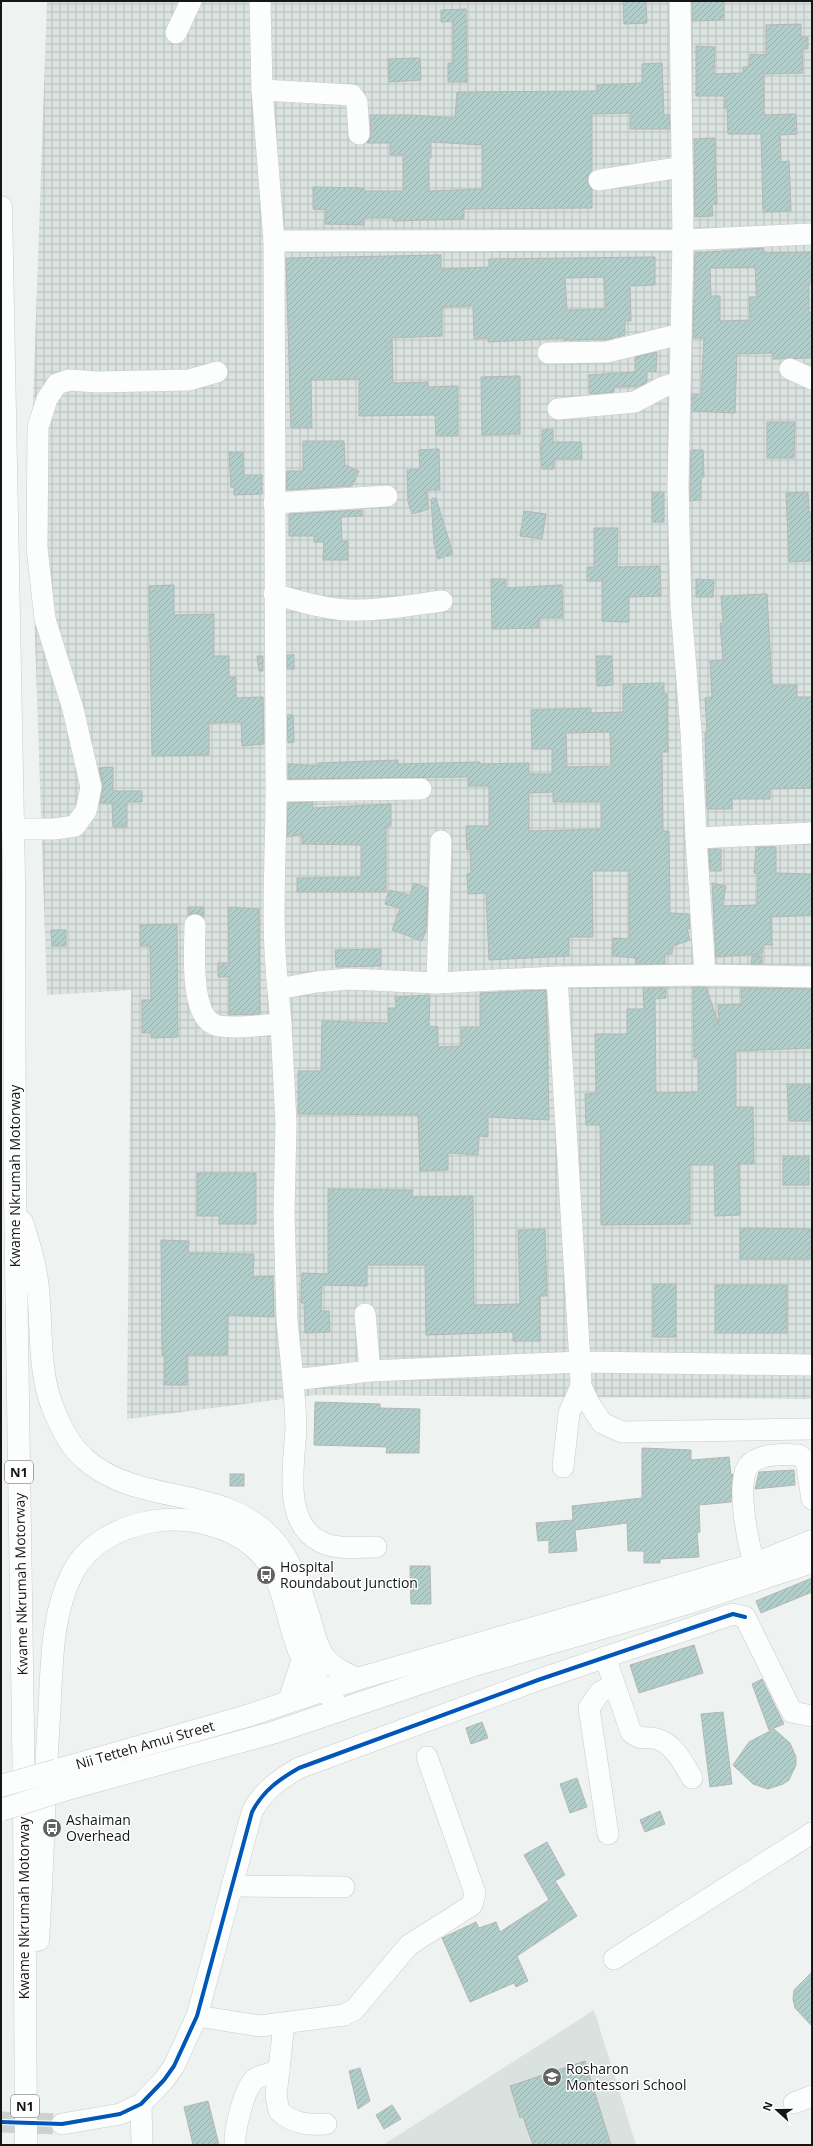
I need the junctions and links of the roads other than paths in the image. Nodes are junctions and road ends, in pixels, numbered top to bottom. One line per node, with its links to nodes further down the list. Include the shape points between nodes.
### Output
1 (192, 1): 4 (street)
2 (260, 1): 5 (street)
3 (680, 1): 7 (street)
4 (176, 33)
5 (262, 90): 6 (street, via 352,95 357,102); 12 (street)
6 (359, 134)
7 (682, 167): 8 (street); 11 (street)
8 (598, 180)
9 (1, 207): 26 (main road, Kwame Nkrumah Motorway / N1)
10 (812, 234): 11 (street)
11 (683, 240): 12 (street); 13 (street)
12 (274, 242): 21 (street)
13 (681, 334): 14 (street, via 607,352); 18 (street)
14 (548, 353)
15 (790, 370): 17 (street)
16 (217, 372): 26 (street, via 189,380 68,380 57,384 47,399 38,427 37,548 45,619 73,709 91,787 86,811 75,826)
17 (812, 379)
18 (680, 382): 19 (street, via 663,387 635,402); 28 (street, via 678,487 681,608)
19 (558, 409)
20 (387, 496): 21 (street)
21 (274, 503): 22 (street)
22 (274, 594): 23 (street, via 349,610 376,610); 25 (street)
23 (442, 601)
24 (421, 789): 25 (street)
25 (277, 791): 36 (street, via 274,882 275,967)
26 (13, 829): 30 (main road, Kwame Nkrumah Motorway / N1)
27 (812, 833): 28 (street)
28 (696, 838): 32 (street)
29 (441, 841): 35 (street)
30 (8, 876): 38 (main road, Kwame Nkrumah Motorway / N1)
31 (195, 925): 37 (street, via 195,993 206,1019 218,1026)
32 (705, 975): 33 (street); 34 (street)
33 (557, 977): 35 (street); 40 (street)
34 (812, 977)
35 (437, 984): 36 (street, via 349,979)
36 (278, 989): 37 (street)
37 (281, 1024): 43 (street, via 286,1124 284,1221 287,1320)
38 (14, 1198): 56 (main road, via 35,1266 46,1389 73,1446 86,1460 104,1473 126,1483 217,1505 259,1526 275,1541 297,1581 316,1642 324,1656 333,1666); 73 (main road, Kwame Nkrumah Motorway / N1, via 24,1798)
39 (365, 1314): 42 (street)
40 (580, 1362): 41 (street); 42 (street); 44 (street)
41 (812, 1365)
42 (370, 1372): 43 (street)
43 (292, 1380): 49 (street, via 296,1429 293,1455 294,1498 303,1527 309,1535 333,1546)
44 (581, 1386): 45 (street, via 602,1423 622,1432); 46 (street, via 569,1412)
45 (812, 1428)
46 (563, 1467)
47 (812, 1500): 51 (street, via 806,1461 799,1454 773,1454 750,1464 744,1473 742,1488)
48 (812, 1541): 51 (main road, Nii Tetteh Amui Street)
49 (376, 1547)
50 (812, 1562): 52 (main road)
51 (754, 1564): 56 (main road, Nii Tetteh Amui Street)
52 (688, 1603): 53 (street); 60 (main road, via 471,1666)
53 (694, 1627): 54 (street); 61 (street, via 732,1614 745,1617 792,1712)
54 (605, 1657): 57 (street); 68 (street, via 299,1768 284,1776 260,1797 252,1812)
55 (303, 1659): 58 (main road); 59 (main road); 73 (main road, via 274,1574 264,1558 247,1542 216,1527 178,1520 134,1525 109,1536 90,1551 74,1571 64,1594 56,1624 53,1652 35,2001)
56 (357, 1678): 58 (main road, Nii Tetteh Amui Street)
57 (613, 1686): 63 (street, via 631,1732 638,1738 657,1739 672,1748); 67 (street, via 600,1692 589,1708)
58 (326, 1690): 59 (main road, Nii Tetteh Amui Street); 60 (main road)
59 (289, 1702): 64 (main road, Nii Tetteh Amui Street, bridge)
60 (340, 1709): 65 (main road, bridge, via 272,1733 64,1790)
61 (812, 1716)
62 (427, 1757): 72 (street, via 475,1893 472,1905 409,1945 354,2010 335,2018)
63 (692, 1778)
64 (1, 1786)
65 (1, 1810)
66 (812, 1833): 70 (street)
67 (608, 1834)
68 (232, 1886): 69 (street); 71 (street)
69 (344, 1887)
70 (614, 1959)
71 (197, 2016): 72 (street, via 260,2026); 75 (street, via 174,2066)
72 (284, 2024): 74 (street)
73 (25, 2066): 78 (main road, Kwame Nkrumah Motorway / N1)
74 (279, 2071): 77 (street, via 276,2096 280,2111 294,2122 306,2125); 80 (street, via 255,2079 250,2087 239,2119)
75 (141, 2104): 76 (street, via 120,2114); 79 (street)
76 (62, 2124)
77 (326, 2124)
78 (26, 2145)
79 (142, 2145)
80 (235, 2145)

